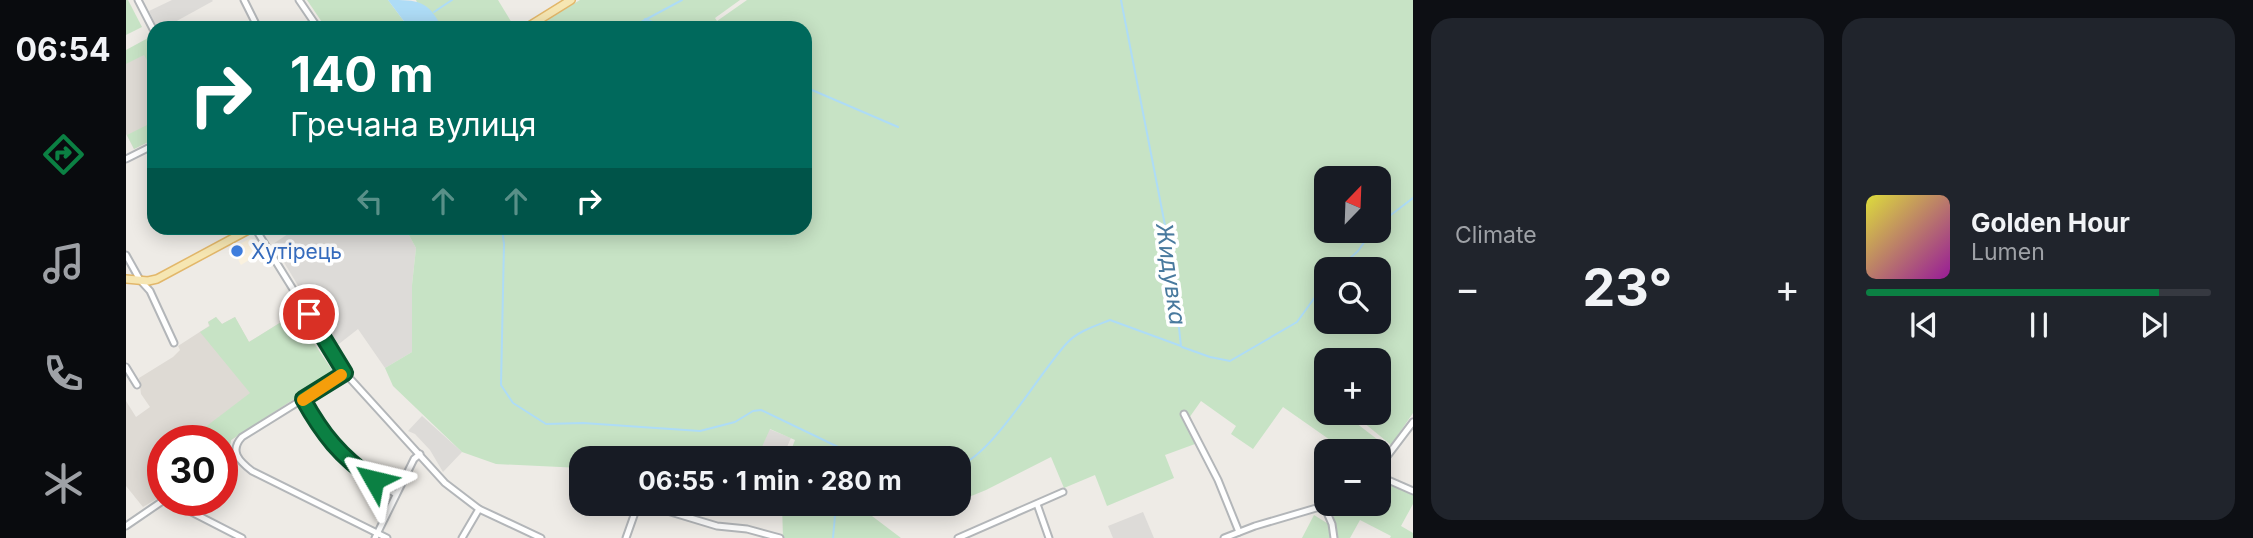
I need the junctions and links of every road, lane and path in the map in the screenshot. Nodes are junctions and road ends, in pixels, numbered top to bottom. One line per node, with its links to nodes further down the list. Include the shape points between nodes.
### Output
1 (138, 0): 5 (street)
2 (244, 0): 6 (street)
3 (299, 0): 7 (street)
4 (571, 0): 8 (main road)
5 (148, 21)
6 (254, 21)
7 (313, 21)
8 (537, 21)
9 (147, 148): 10 (street)
10 (126, 159)
11 (240, 235): 15 (main road, via 157,279)
12 (257, 235): 18 (street)
13 (126, 255): 15 (street)
14 (126, 279): 15 (main road)
15 (141, 281): 16 (street)
16 (174, 343)
17 (126, 367): 19 (street)
18 (345, 373): 20 (street); 24 (street)
19 (137, 385)
20 (303, 399): 28 (street, via 339,453); 39 (street, via 242,437 236,444 237,456 252,471)
21 (1184, 414): 38 (street)
22 (1413, 422): 23 (street)
23 (1391, 451)
24 (420, 454): 28 (street); 30 (street, via 445,483)
25 (1391, 481): 26 (street)
26 (1413, 491)
27 (1063, 492): 29 (street)
28 (396, 494): 39 (street)
29 (1037, 504): 46 (street); 47 (street)
30 (479, 509): 42 (street); 43 (street)
31 (1314, 509): 38 (street)
32 (147, 512): 37 (street)
33 (198, 516): 40 (street)
34 (634, 516): 44 (street)
35 (683, 516): 45 (street)
36 (1330, 516): 49 (street)
37 (126, 526)
38 (1239, 532): 48 (street)
39 (376, 536): 41 (street)
40 (242, 538)
41 (387, 538)
42 (462, 538)
43 (541, 538)
44 (626, 538)
45 (780, 538)
46 (958, 538)
47 (1049, 538)
48 (1224, 538)
49 (1334, 538)

